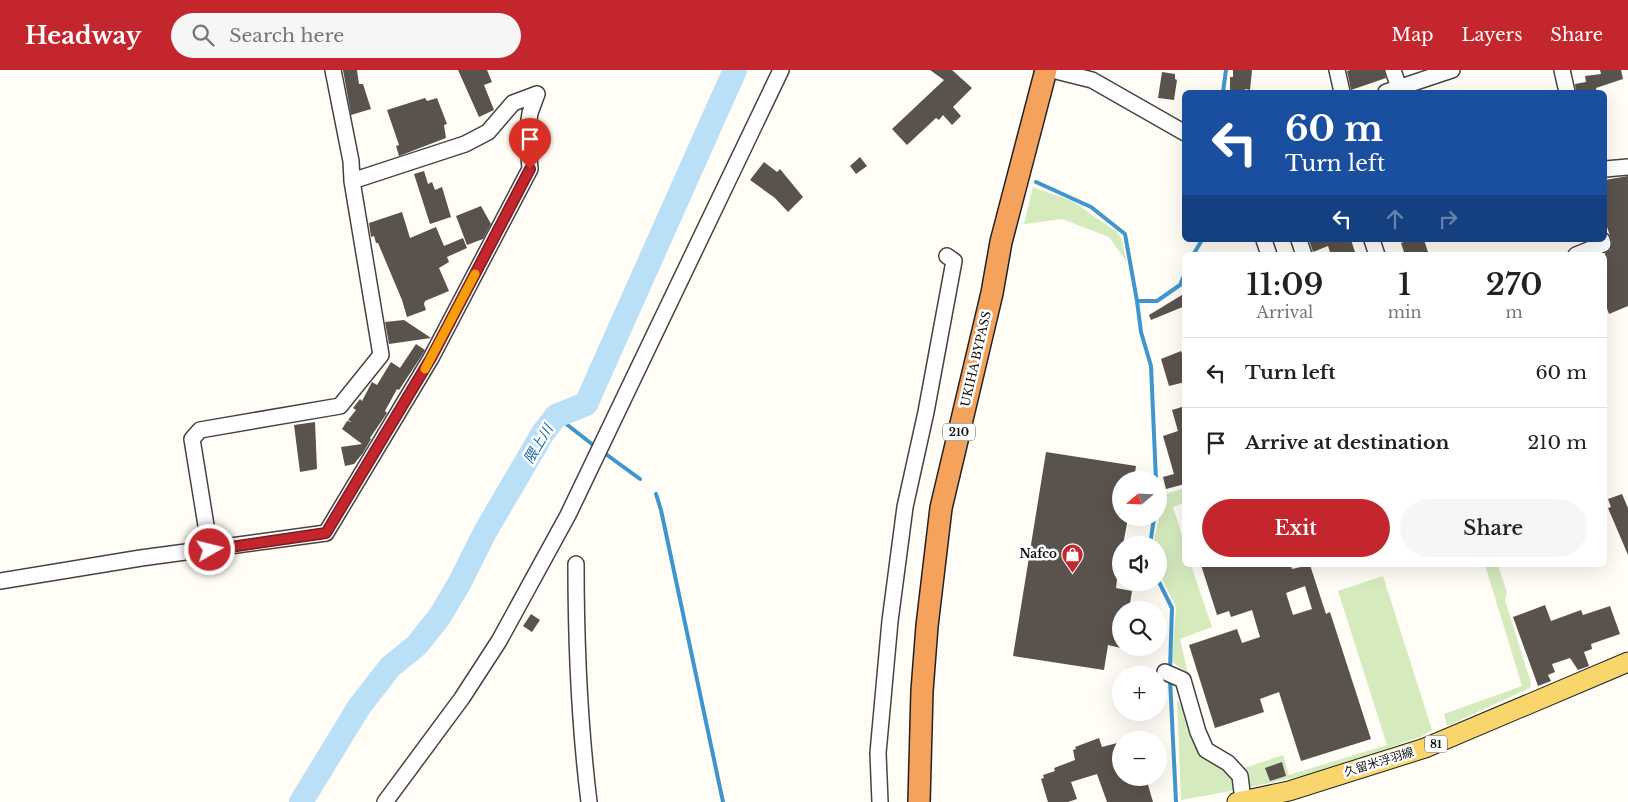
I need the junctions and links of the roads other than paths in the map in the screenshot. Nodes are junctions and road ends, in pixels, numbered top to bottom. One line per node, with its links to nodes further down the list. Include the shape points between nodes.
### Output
1 (333, 70): 16 (street)
2 (781, 70): 26 (street, via 568,515 499,641 462,698)
3 (1046, 70): 29 (highway, UKIHA BYPASS / 210, via 1001,242 941,508 924,663)
4 (1052, 70): 13 (street, via 1092,80)
5 (1337, 70): 10 (street)
6 (1394, 70): 11 (street)
7 (1452, 70): 9 (street)
8 (1562, 70): 12 (street)
9 (1427, 74): 11 (street)
10 (1342, 90)
11 (1393, 90)
12 (1567, 90)
13 (1182, 131)
14 (1628, 167): 15 (street)
15 (1607, 169)
16 (352, 181): 20 (street, via 381,356 340,406 200,430 192,439); 20 (street, via 465,144 488,132 513,103 537,94 527,133 530,169 431,358 326,533)
17 (1602, 242): 18 (street)
18 (1583, 252)
19 (947, 256): 28 (street, via 954,261 905,507 890,621 878,753)
20 (210, 550): 22 (street)
21 (576, 564): 27 (street, via 577,680)
22 (0, 581)
23 (1628, 662): 25 (main road, 久留米浮羽線 / 81, via 1426,748 1289,792)
24 (1170, 674): 25 (street, via 1183,680 1206,750 1240,776)
25 (1240, 801)
26 (385, 802)
27 (589, 802)
28 (880, 802)
29 (919, 802)

